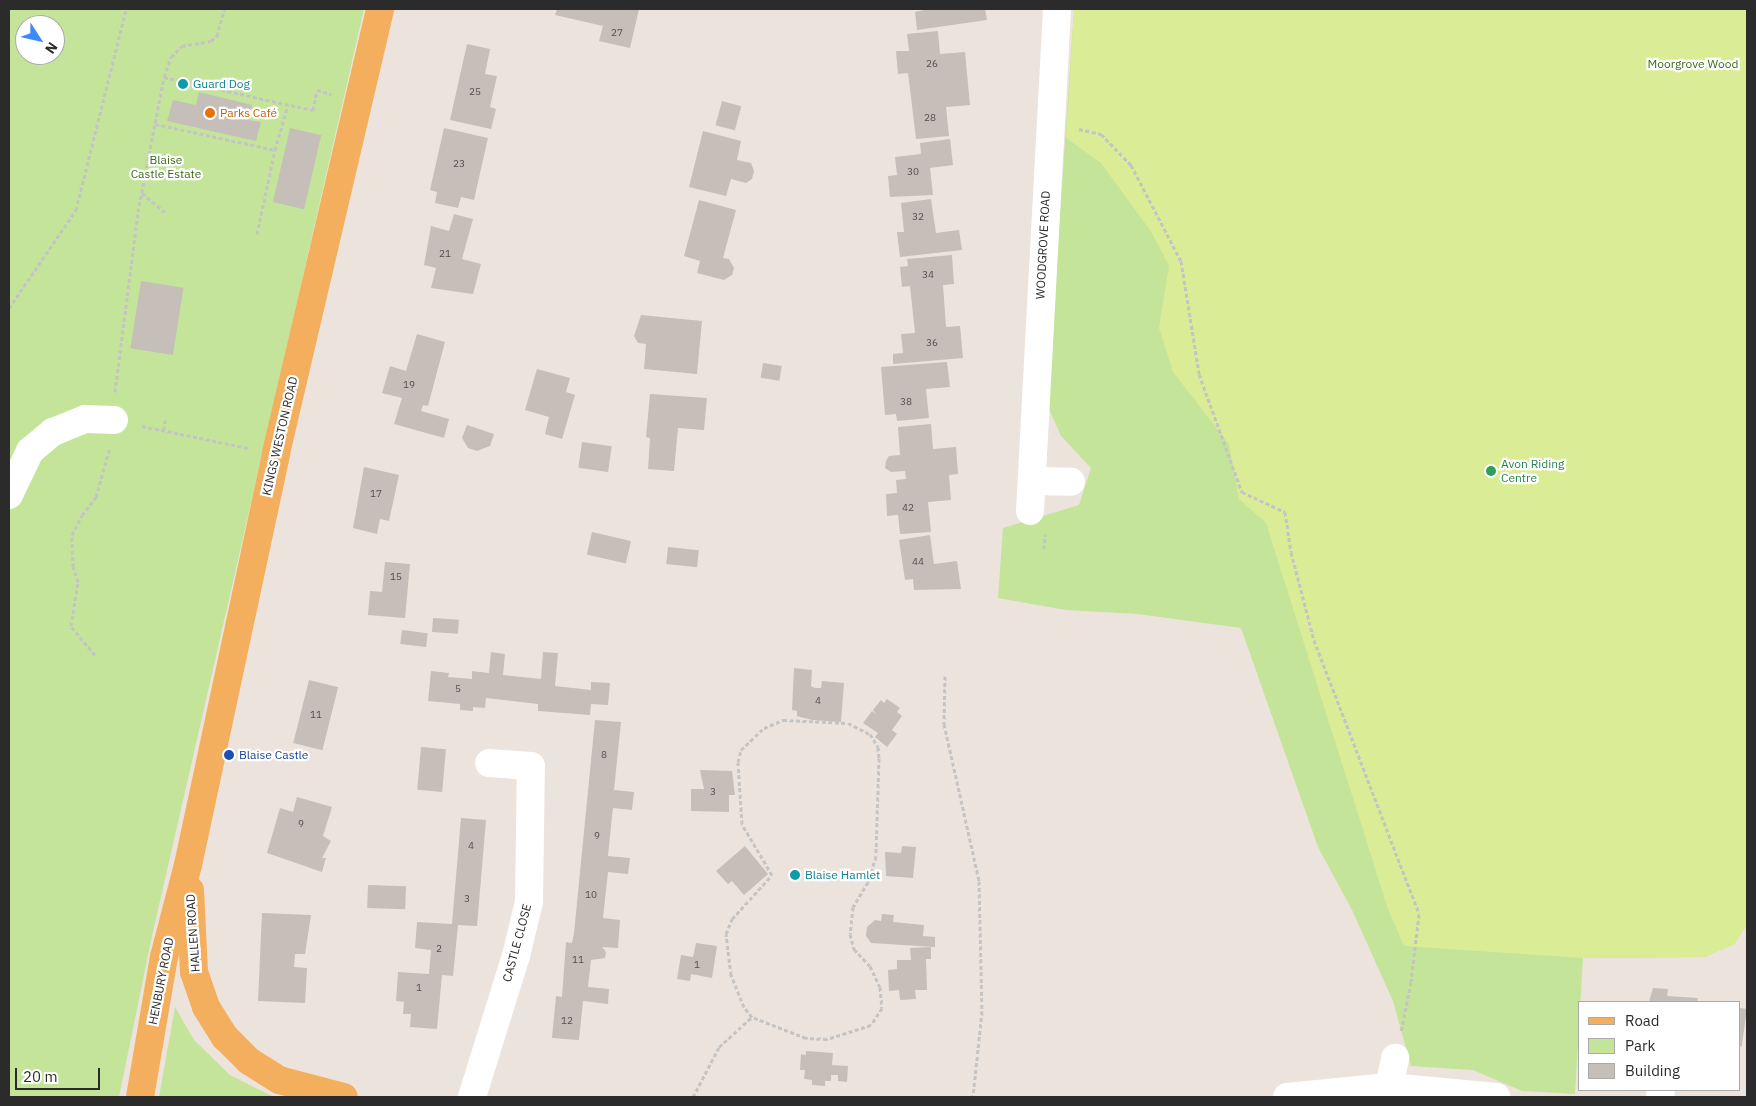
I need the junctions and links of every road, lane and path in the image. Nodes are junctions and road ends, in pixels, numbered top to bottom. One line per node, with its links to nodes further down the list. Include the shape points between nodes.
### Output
1 (126, 9): 14 (path, via 76,210)
2 (224, 9): 5 (path, via 217,36 182,46 171,57)
3 (380, 9): 6 (main road, KINGS WESTON ROAD)
4 (1057, 9): 8 (street, WOODGROVE ROAD)
5 (164, 77): 7 (path); 9 (path)
6 (356, 101): 7 (path, via 317,90 312,110); 18 (main road, KINGS WESTON ROAD)
7 (288, 105): 10 (path)
8 (1049, 123): 19 (street, WOODGROVE ROAD); 28 (path, via 1101,134 1131,165 1181,261 1199,374 1242,492 1285,512 1291,552 1314,640 1419,914 1412,982)
9 (155, 124): 10 (path); 11 (path)
10 (275, 150): 13 (path)
11 (142, 192): 12 (path); 15 (path, via 121,329)
12 (166, 213)
13 (257, 234)
14 (9, 308)
15 (114, 420): 17 (path); 21 (street, via 85,419 53,432 30,451); 23 (path, via 106,467 96,497 72,535 73,567 78,582 72,626)
16 (165, 420): 17 (path)
17 (164, 430): 18 (path)
18 (276, 453): 26 (main road, KINGS WESTON ROAD)
19 (1032, 481): 20 (street); 22 (street, WOODGROVE ROAD)
20 (1072, 482)
21 (9, 495)
22 (1030, 511)
23 (95, 655)
24 (945, 676): 34 (path, via 947,741 979,881 982,1012)
25 (489, 763): 32 (street, CASTLE CLOSE, via 531,766 529,902 516,956)
26 (188, 866): 30 (main road, HENBURY ROAD, via 164,957); 31 (main road, HALLEN ROAD, via 194,972 206,1007 225,1037 249,1061 279,1080)
27 (752, 1017): 27 (path, via 744,1007 731,975 726,934 732,919 772,875 742,824 740,755 749,741 764,728 783,720 848,724 873,738 879,758 876,856 868,882 853,907 850,934 854,950 870,966 880,987 882,1008 871,1025 827,1039 806,1038); 33 (path, via 719,1047)
28 (1395, 1058): 29 (street)
29 (1389, 1087): 35 (street); 36 (street)
30 (140, 1097)
31 (344, 1097)
32 (472, 1097)
33 (693, 1097)
34 (973, 1097)
35 (1288, 1097)
36 (1497, 1097)

